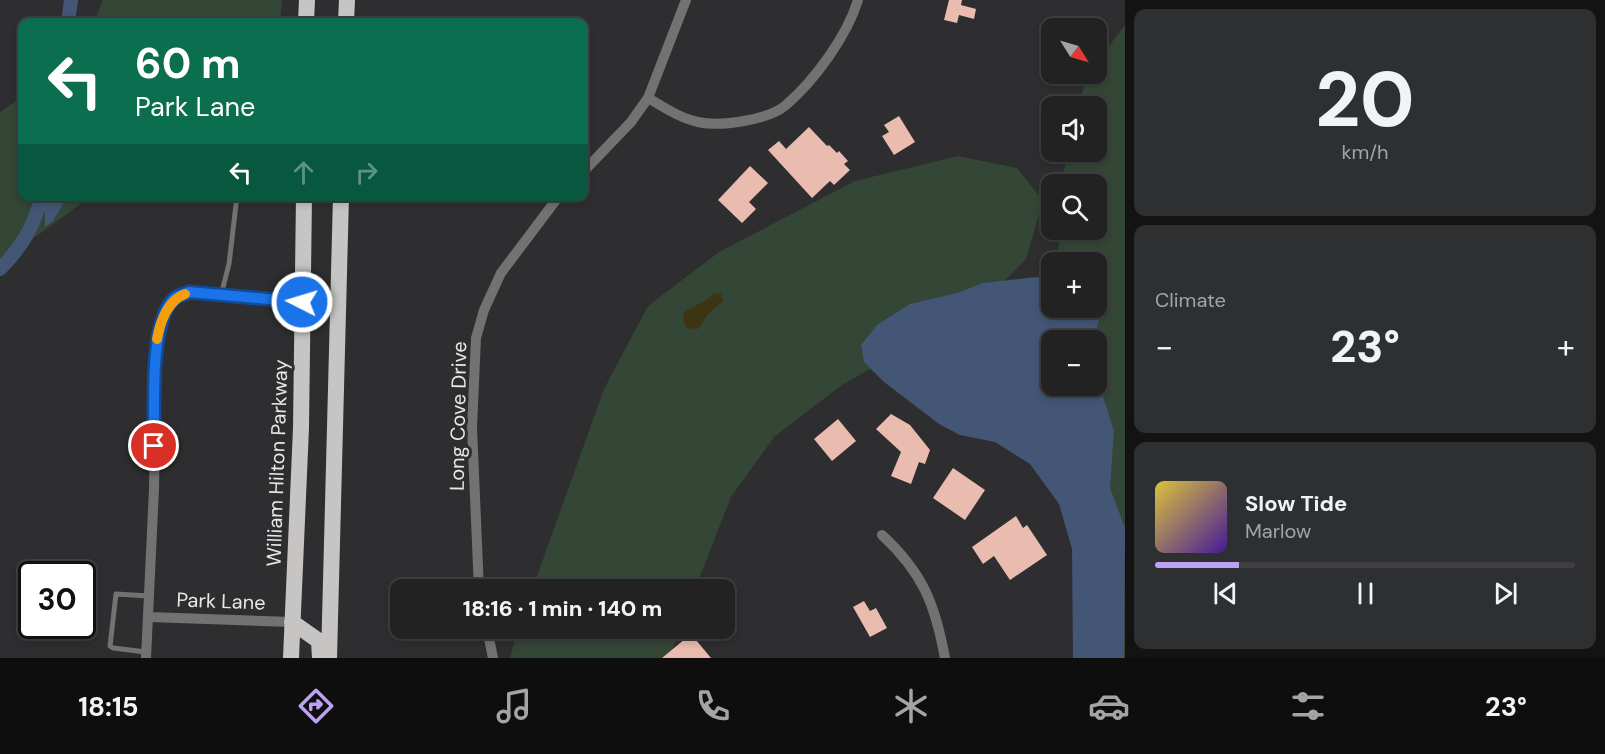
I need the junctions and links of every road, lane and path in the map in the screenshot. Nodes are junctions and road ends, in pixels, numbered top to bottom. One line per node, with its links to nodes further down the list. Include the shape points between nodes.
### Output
1 (307, 0): 5 (highway)
2 (347, 0): 6 (highway)
3 (686, 0): 7 (street)
4 (858, 0): 7 (street, via 829,57 785,107 725,125 697,122)
5 (306, 18)
6 (346, 18)
7 (648, 98): 8 (street)
8 (588, 167)
9 (236, 201): 13 (lane)
10 (303, 201): 14 (highway, William Hilton Parkway)
11 (341, 201): 24 (highway)
12 (556, 201): 16 (street, Long Cove Drive, via 501,273 476,338 472,427)
13 (221, 295): 14 (street, Park Lane); 17 (street, Park Lane, via 189,292 176,297 161,314 157,337)
14 (302, 302): 19 (highway, William Hilton Parkway)
15 (882, 535): 26 (street, via 902,554 931,601)
16 (479, 579)
17 (149, 596): 18 (street, Park Lane); 21 (lane, Park Lane, via 116,594 110,646)
18 (149, 617): 19 (street, Park Lane); 21 (street, Park Lane)
19 (292, 622): 22 (highway, William Hilton Parkway); 23 (highway, via 319,641)
20 (489, 639): 25 (street)
21 (146, 655)
22 (291, 658)
23 (320, 658)
24 (329, 658)
25 (493, 658)
26 (945, 658)

